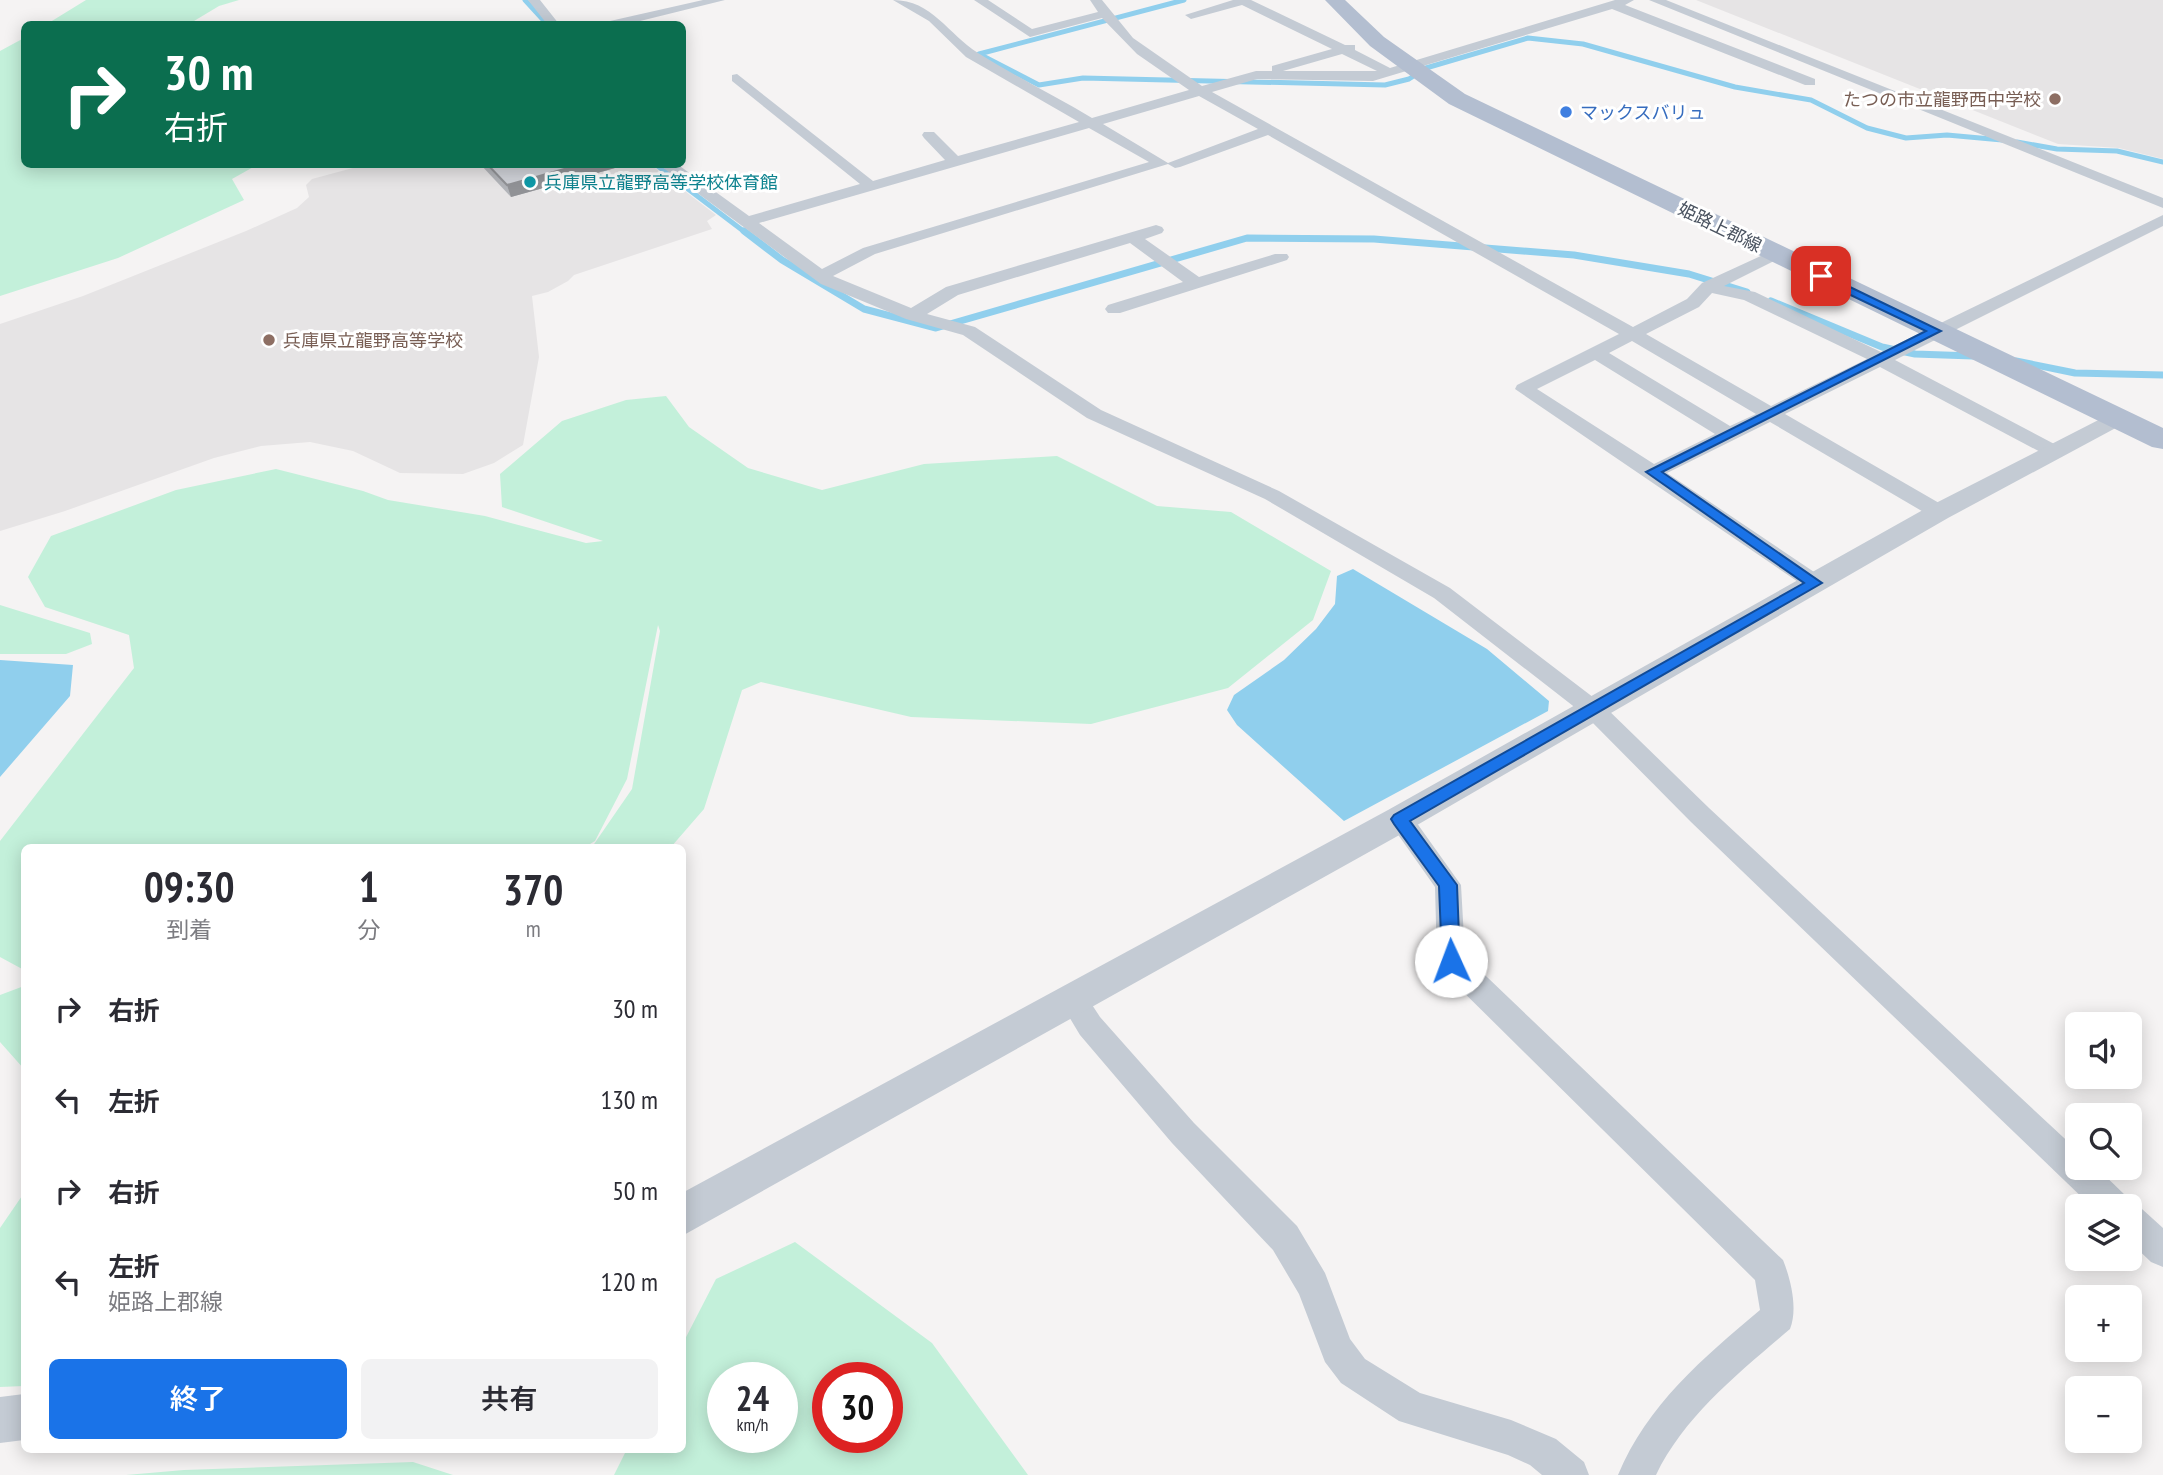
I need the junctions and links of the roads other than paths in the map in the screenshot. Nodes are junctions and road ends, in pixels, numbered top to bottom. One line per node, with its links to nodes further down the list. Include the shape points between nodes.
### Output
1 (534, 0): 12 (street)
2 (719, 0): 13 (street)
3 (899, 0): 23 (street, via 933,18 971,54)
4 (980, 0): 10 (street, via 1030,33)
5 (1335, 0): 14 (main road, 姫路上郡線)
6 (1628, 0): 9 (street)
7 (1655, 0): 16 (street)
8 (1242, 1): 11 (street); 15 (street)
9 (1614, 5): 17 (street); 18 (street)
10 (1100, 7): 22 (street, via 1138,51)
11 (1191, 15)
12 (551, 21)
13 (627, 21)
14 (1377, 41): 15 (street); 18 (main road, 姫路上郡線)
15 (1343, 50): 18 (street); 19 (street)
16 (1796, 57): 17 (street); 30 (street)
17 (1767, 66): 21 (street)
18 (1401, 70): 19 (street, via 1351,78); 35 (main road, 姫路上郡線)
19 (1256, 75): 22 (street)
20 (737, 78): 29 (street)
21 (1810, 82)
22 (1200, 90): 23 (street); 24 (street)
23 (1093, 122): 26 (street); 37 (street, via 1161,163 869,251)
24 (1269, 130): 27 (street); 43 (street)
25 (929, 135): 26 (street)
26 (956, 162): 29 (street)
27 (1175, 164)
28 (673, 168): 32 (street)
29 (872, 187): 32 (street)
30 (2163, 203)
31 (2163, 220): 42 (street)
32 (747, 222): 37 (street)
33 (1156, 230): 34 (street)
34 (1132, 237): 38 (street); 41 (street, via 952,291)
35 (1776, 254): 39 (street); 42 (main road, 姫路上郡線)
36 (1282, 257): 38 (street)
37 (821, 276): 41 (street)
38 (1197, 284): 40 (street)
39 (1708, 287): 43 (street, via 1693,303); 45 (street, via 1749,296)
40 (1114, 309)
41 (912, 315): 54 (street, via 969,331 1094,414 1272,495 1430,586)
42 (1935, 331): 45 (street); 47 (main road, 姫路上郡線)
43 (1631, 333): 44 (street); 46 (street)
44 (1595, 352): 48 (street); 51 (street, via 1524,389)
45 (1891, 354): 46 (street); 50 (street)
46 (1770, 414): 48 (street); 52 (street)
47 (2116, 418): 49 (main road, 姫路上郡線); 50 (street)
48 (1729, 434): 51 (street)
49 (2163, 440)
50 (2053, 451): 52 (street)
51 (1653, 472): 53 (street)
52 (1939, 513): 53 (street)
53 (1815, 583): 54 (street)
54 (1594, 710): 55 (street); 57 (street, via 1700,816)
55 (1400, 819): 56 (street); 64 (street, via 1448,885 1451,961 1771,1272 1778,1317 1689,1395 1646,1453)
56 (1073, 1000): 58 (street); 63 (street, via 1090,1026 1183,1132 1285,1238 1312,1286 1336,1350 1353,1371 1412,1408 1542,1452)
57 (2101, 1194)
58 (686, 1214)
59 (2142, 1231): 60 (street)
60 (2163, 1250)
61 (21, 1417): 62 (street)
62 (0, 1420)
63 (1571, 1475)
64 (1636, 1475)

